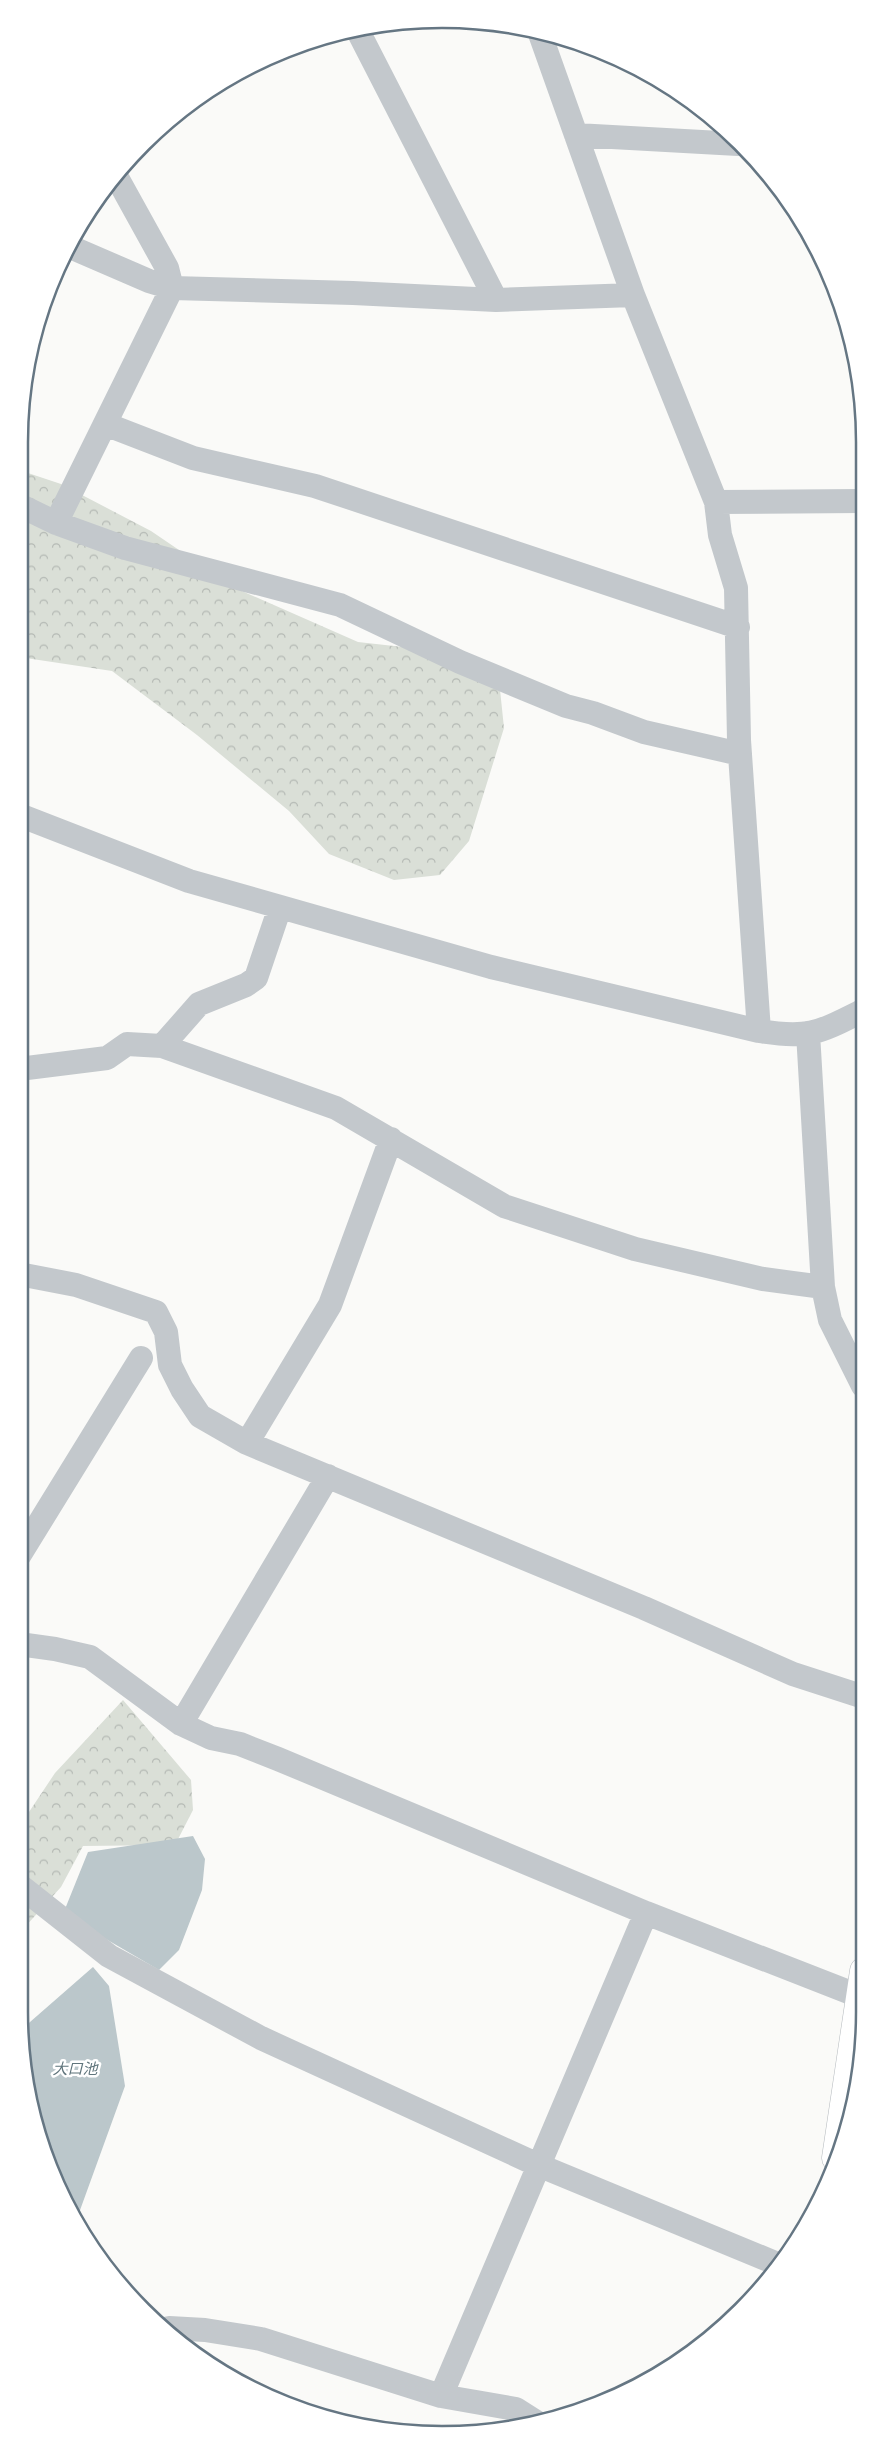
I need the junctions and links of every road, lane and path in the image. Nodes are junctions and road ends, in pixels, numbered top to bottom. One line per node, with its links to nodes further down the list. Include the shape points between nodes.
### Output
1 (360, 35): 9 (street)
2 (541, 40): 3 (street)
3 (576, 135): 4 (street); 8 (street)
4 (728, 143)
5 (120, 181): 7 (street, via 167,268)
6 (75, 249): 7 (street, via 149,282)
7 (172, 288): 9 (street); 10 (street)
8 (633, 295): 9 (street); 12 (street)
9 (496, 300)
10 (105, 424): 14 (street); 15 (street, via 193,458 315,486)
11 (856, 501): 12 (street)
12 (716, 502): 15 (street, via 720,535 736,588)
13 (28, 509): 14 (street)
14 (56, 523): 16 (street, via 125,548 340,605 460,662 566,706 644,732)
15 (738, 627): 16 (street)
16 (740, 754): 20 (street)
17 (28, 818): 18 (street, via 189,881)
18 (280, 907): 20 (street, via 491,966); 22 (street, via 256,978 199,1004)
19 (856, 1015): 21 (street, via 821,1031)
20 (759, 1031): 21 (street, via 790,1036)
21 (808, 1033): 26 (street)
22 (162, 1046): 23 (street, via 126,1044 107,1058); 24 (street, via 336,1108)
23 (28, 1068)
24 (391, 1138): 26 (street, via 504,1206 635,1249 763,1279); 29 (street, via 330,1305)
25 (28, 1276): 29 (street, via 76,1285 156,1312 166,1332 170,1365 200,1416)
26 (823, 1287): 28 (street, via 830,1320)
27 (140, 1358): 31 (street)
28 (856, 1372)
29 (247, 1443): 30 (street)
30 (328, 1476): 33 (street, via 793,1674); 34 (street)
31 (28, 1541)
32 (28, 1645): 34 (street, via 90,1657)
33 (856, 1694)
34 (181, 1724): 36 (street, via 211,1738 240,1744 278,1759)
35 (28, 1892): 40 (street, via 109,1956 157,1984 261,2038)
36 (646, 1913): 37 (street); 40 (street)
37 (856, 1986)
38 (855, 2038): 39 (main road)
39 (844, 2110)
40 (538, 2165): 41 (street); 43 (street)
41 (772, 2262)
42 (174, 2328): 43 (street, via 260,2339)
43 (441, 2396): 44 (street, via 516,2408)
44 (529, 2417)

